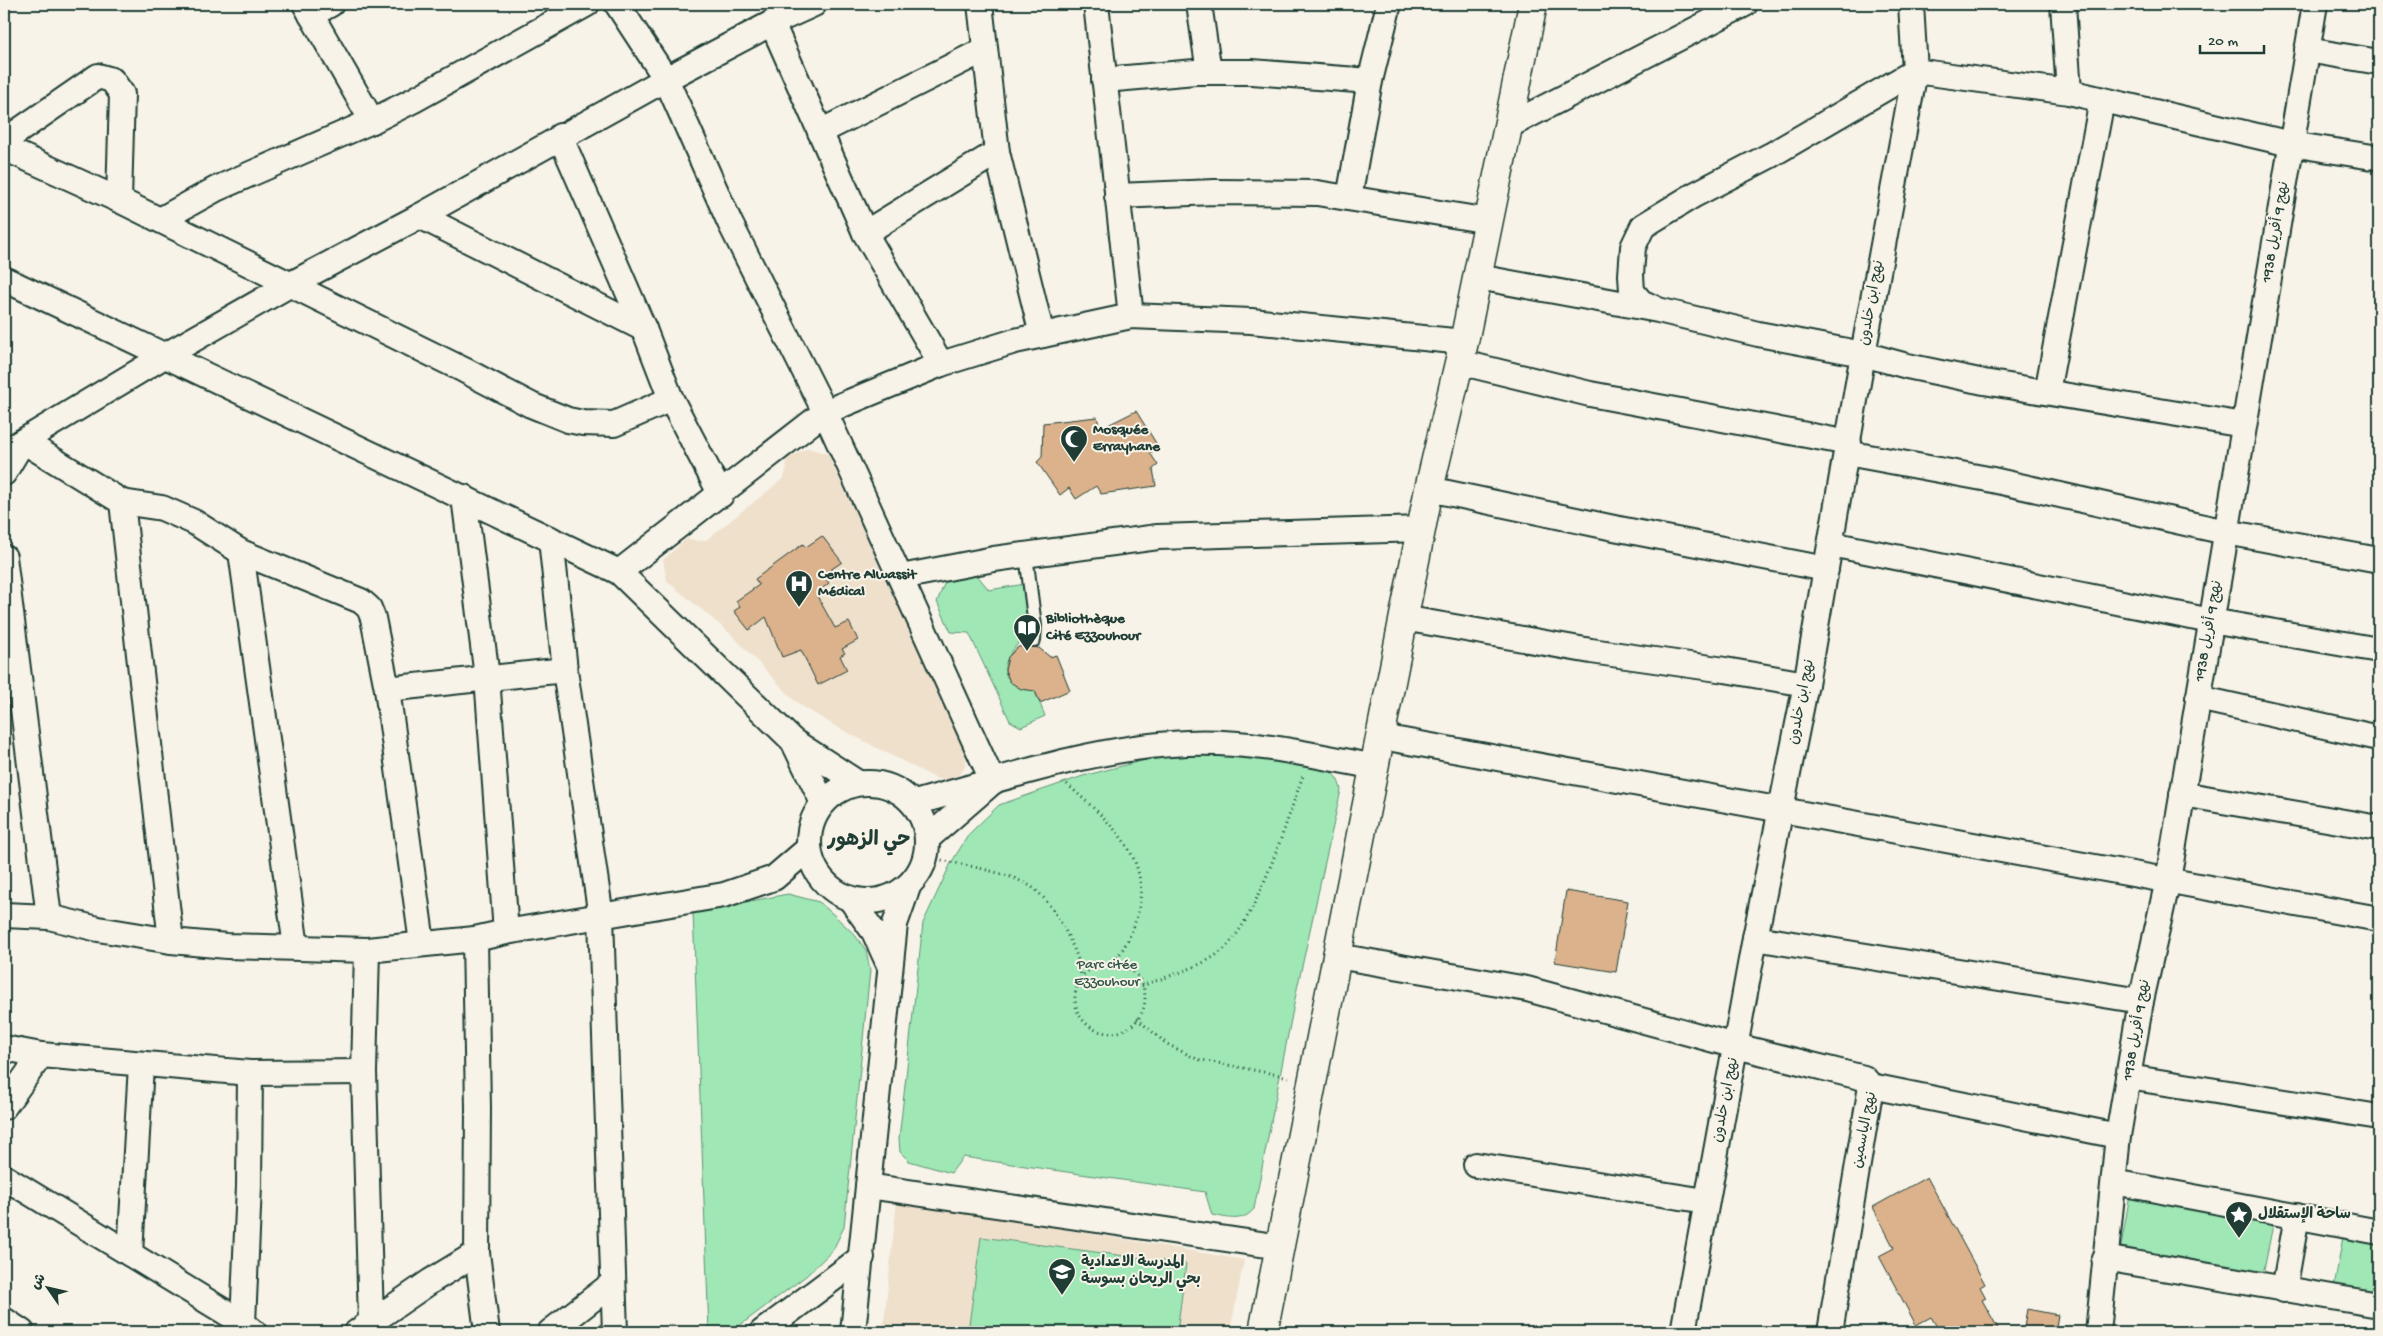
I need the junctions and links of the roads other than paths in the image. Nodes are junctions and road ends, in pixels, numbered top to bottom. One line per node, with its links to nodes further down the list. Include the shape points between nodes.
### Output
1 (587, 4): 25 (street)
2 (617, 4): 20 (street)
3 (814, 4): 14 (street)
4 (980, 4): 15 (street)
5 (1096, 4): 21 (street)
6 (1199, 4): 19 (street)
7 (1389, 4): 22 (street)
8 (1533, 4): 26 (street)
9 (1911, 4): 18 (street, نهج ابن خلدون)
10 (2063, 4): 23 (street)
11 (2315, 4): 16 (street, نهج 9 أفريل 1938)
12 (1739, 5): 26 (street)
13 (316, 7): 25 (street)
14 (772, 23): 20 (street); 27 (street)
15 (984, 50): 27 (street); 32 (street)
16 (2307, 50): 17 (street); 30 (street, نهج 9 أفريل 1938)
17 (2379, 62)
18 (1915, 71): 23 (street); 44 (street, via 1643,226 1633,247 1632,291 1641,302); 49 (street, نهج ابن خلدون)
19 (1210, 72): 21 (street); 22 (street)
20 (666, 79): 28 (street); 54 (street, via 730,223)
21 (1104, 80): 34 (street)
22 (1370, 81): 35 (street)
23 (2069, 92): 24 (street)
24 (2102, 100): 30 (street); 52 (street)
25 (372, 121): 38 (street, via 216,189)
26 (1510, 125): 39 (street)
27 (820, 132): 40 (street)
28 (560, 136): 37 (street); 46 (street)
29 (4, 141): 36 (street, via 98,76 112,80 122,94)
30 (2291, 144): 33 (street); 55 (street, نهج 9 أفريل 1938)
31 (4, 148): 36 (street)
32 (996, 152): 40 (street); 47 (street)
33 (2379, 158)
34 (1117, 196): 35 (street, via 1224,192 1317,193); 45 (street)
35 (1348, 198): 39 (street)
36 (119, 200): 38 (street)
37 (420, 216): 43 (street); 46 (street)
38 (160, 220): 43 (street)
39 (1489, 221): 41 (street)
40 (865, 233): 51 (street)
41 (1478, 277): 44 (street); 48 (street)
42 (4, 279): 50 (street)
43 (290, 284): 50 (street); 53 (street, via 531,405 568,420 614,424)
44 (1658, 310): 49 (street)
45 (1131, 316): 47 (street); 48 (street, via 1251,321)
46 (644, 329): 53 (street)
47 (1042, 335): 51 (street)
48 (1462, 352): 57 (street, via 1590,394); 59 (street)
49 (1863, 354): 52 (street, via 1984,382); 57 (street, نهج ابن خلدون)
50 (166, 355): 56 (street); 61 (street)
51 (941, 364): 54 (street)
52 (2047, 392): 55 (street)
53 (671, 399): 60 (street)
54 (825, 412): 60 (street); 73 (street)
55 (2244, 425): 64 (street, نهج 9 أفريل 1938)
56 (13, 447): 58 (street); 62 (street)
57 (1848, 448): 64 (street); 66 (street, نهج ابن خلدون)
58 (4, 473)
59 (1429, 489): 63 (street); 71 (street)
60 (721, 494): 72 (street)
61 (464, 497): 65 (street); 79 (street)
62 (122, 502): 67 (street, via 162,508 178,514); 108 (street)
63 (1422, 529): 68 (street, via 1158,537); 74 (street)
64 (2226, 532): 70 (street); 75 (street, نهج 9 أفريل 1938)
65 (551, 539): 72 (street); 78 (street)
66 (1831, 544): 71 (street, نهج ابن خلدون); 75 (street)
67 (241, 552): 81 (street, via 366,605 373,618); 110 (street)
68 (1026, 555): 73 (street); 76 (lane)
69 (4, 557): 102 (street)
70 (2379, 560)
71 (1826, 569): 80 (street, نهج ابن خلدون)
72 (619, 572): 85 (street)
73 (900, 577): 87 (street)
74 (1403, 618): 80 (street); 83 (street)
75 (2211, 621): 77 (street); 82 (street, نهج 9 أفريل 1938)
76 (1034, 640)
77 (2379, 650)
78 (565, 670): 79 (street); 103 (street)
79 (487, 677): 81 (street); 105 (street)
80 (1806, 684): 92 (street, نهج ابن خلدون)
81 (387, 689): 109 (street)
82 (2198, 698): 84 (street); 89 (street, نهج 9 أفريل 1938)
83 (1382, 737): 86 (street); 92 (street)
84 (2379, 738)
85 (793, 741): 88 (street); 90 (street)
86 (1374, 766): 87 (street, via 1260,746 1188,743 1122,750); 112 (street)
87 (993, 782): 91 (street); 94 (street)
88 (858, 783): 90 (street, via 839,790); 91 (street, via 879,783 898,790)
89 (2182, 794): 93 (street); 97 (street, نهج 9 أفريل 1938)
90 (823, 803): 95 (street, via 811,824)
91 (914, 803): 94 (street, via 923,820)
92 (1782, 810): 97 (street); 106 (street, نهج ابن خلدون)
93 (2379, 828)
94 (927, 847): 99 (street, via 919,872)
95 (809, 848): 96 (street); 98 (street, via 814,867)
96 (774, 878): 98 (street); 103 (street, via 724,895)
97 (2168, 880): 104 (street); 114 (street, نهج 9 أفريل 1938)
98 (824, 883): 100 (street)
99 (908, 887): 100 (street, via 891,897 871,902); 113 (street, via 895,924)
100 (851, 900): 113 (street, via 874,932)
101 (4, 915): 102 (street)
102 (49, 917): 108 (street)
103 (601, 917): 105 (street); 138 (street)
104 (2379, 919)
105 (506, 932): 107 (street)
106 (1755, 938): 114 (street); 115 (street, نهج ابن خلدون)
107 (475, 939): 109 (street); 134 (street)
108 (171, 941): 110 (street)
109 (422, 943): 111 (street)
110 (296, 947): 111 (street)
111 (367, 950): 119 (street)
112 (1337, 956): 115 (street, via 1526,989); 133 (street)
113 (891, 968): 129 (street)
114 (2141, 1002): 121 (street, نهج 9 أفريل 1938)
115 (1736, 1046): 122 (street, via 1864,1078); 130 (street, نهج ابن خلدون)
116 (4, 1048): 117 (street)
117 (41, 1055): 118 (street); 123 (street)
118 (141, 1065): 120 (street); 135 (street)
119 (364, 1072): 120 (street); 143 (street)
120 (250, 1073): 142 (street)
121 (2128, 1077): 124 (street); 125 (street, نهج 9 أفريل 1938)
122 (1871, 1086): 125 (street, نهج الياسمين); 152 (street, نهج الياسمين)
123 (4, 1108)
124 (2379, 1117)
125 (2118, 1136): 128 (street, نهج 9 أفريل 1938)
126 (1476, 1165): 130 (street)
127 (4, 1177): 135 (street)
128 (2114, 1182): 131 (street); 137 (street, نهج 9 أفريل 1938)
129 (868, 1186): 133 (street); 136 (street)
130 (1706, 1201): 151 (street, نهج ابن خلدون)
131 (2297, 1216): 132 (street); 139 (street)
132 (2379, 1232)
133 (1280, 1247): 150 (street)
134 (477, 1253): 143 (street); 145 (street)
135 (130, 1254): 142 (street)
136 (862, 1257): 148 (street); 149 (street)
137 (2104, 1258): 139 (street); 153 (street, نهج 9 أفريل 1938)
138 (613, 1283): 146 (street); 147 (street)
139 (2284, 1290): 140 (street)
140 (2379, 1305)
141 (4, 1320): 144 (street)
142 (249, 1327)
143 (364, 1327)
144 (22, 1332)
145 (487, 1332)
146 (550, 1332)
147 (616, 1332)
148 (762, 1332)
149 (853, 1332)
150 (1263, 1332)
151 (1684, 1332)
152 (1830, 1332)
153 (2098, 1332)

